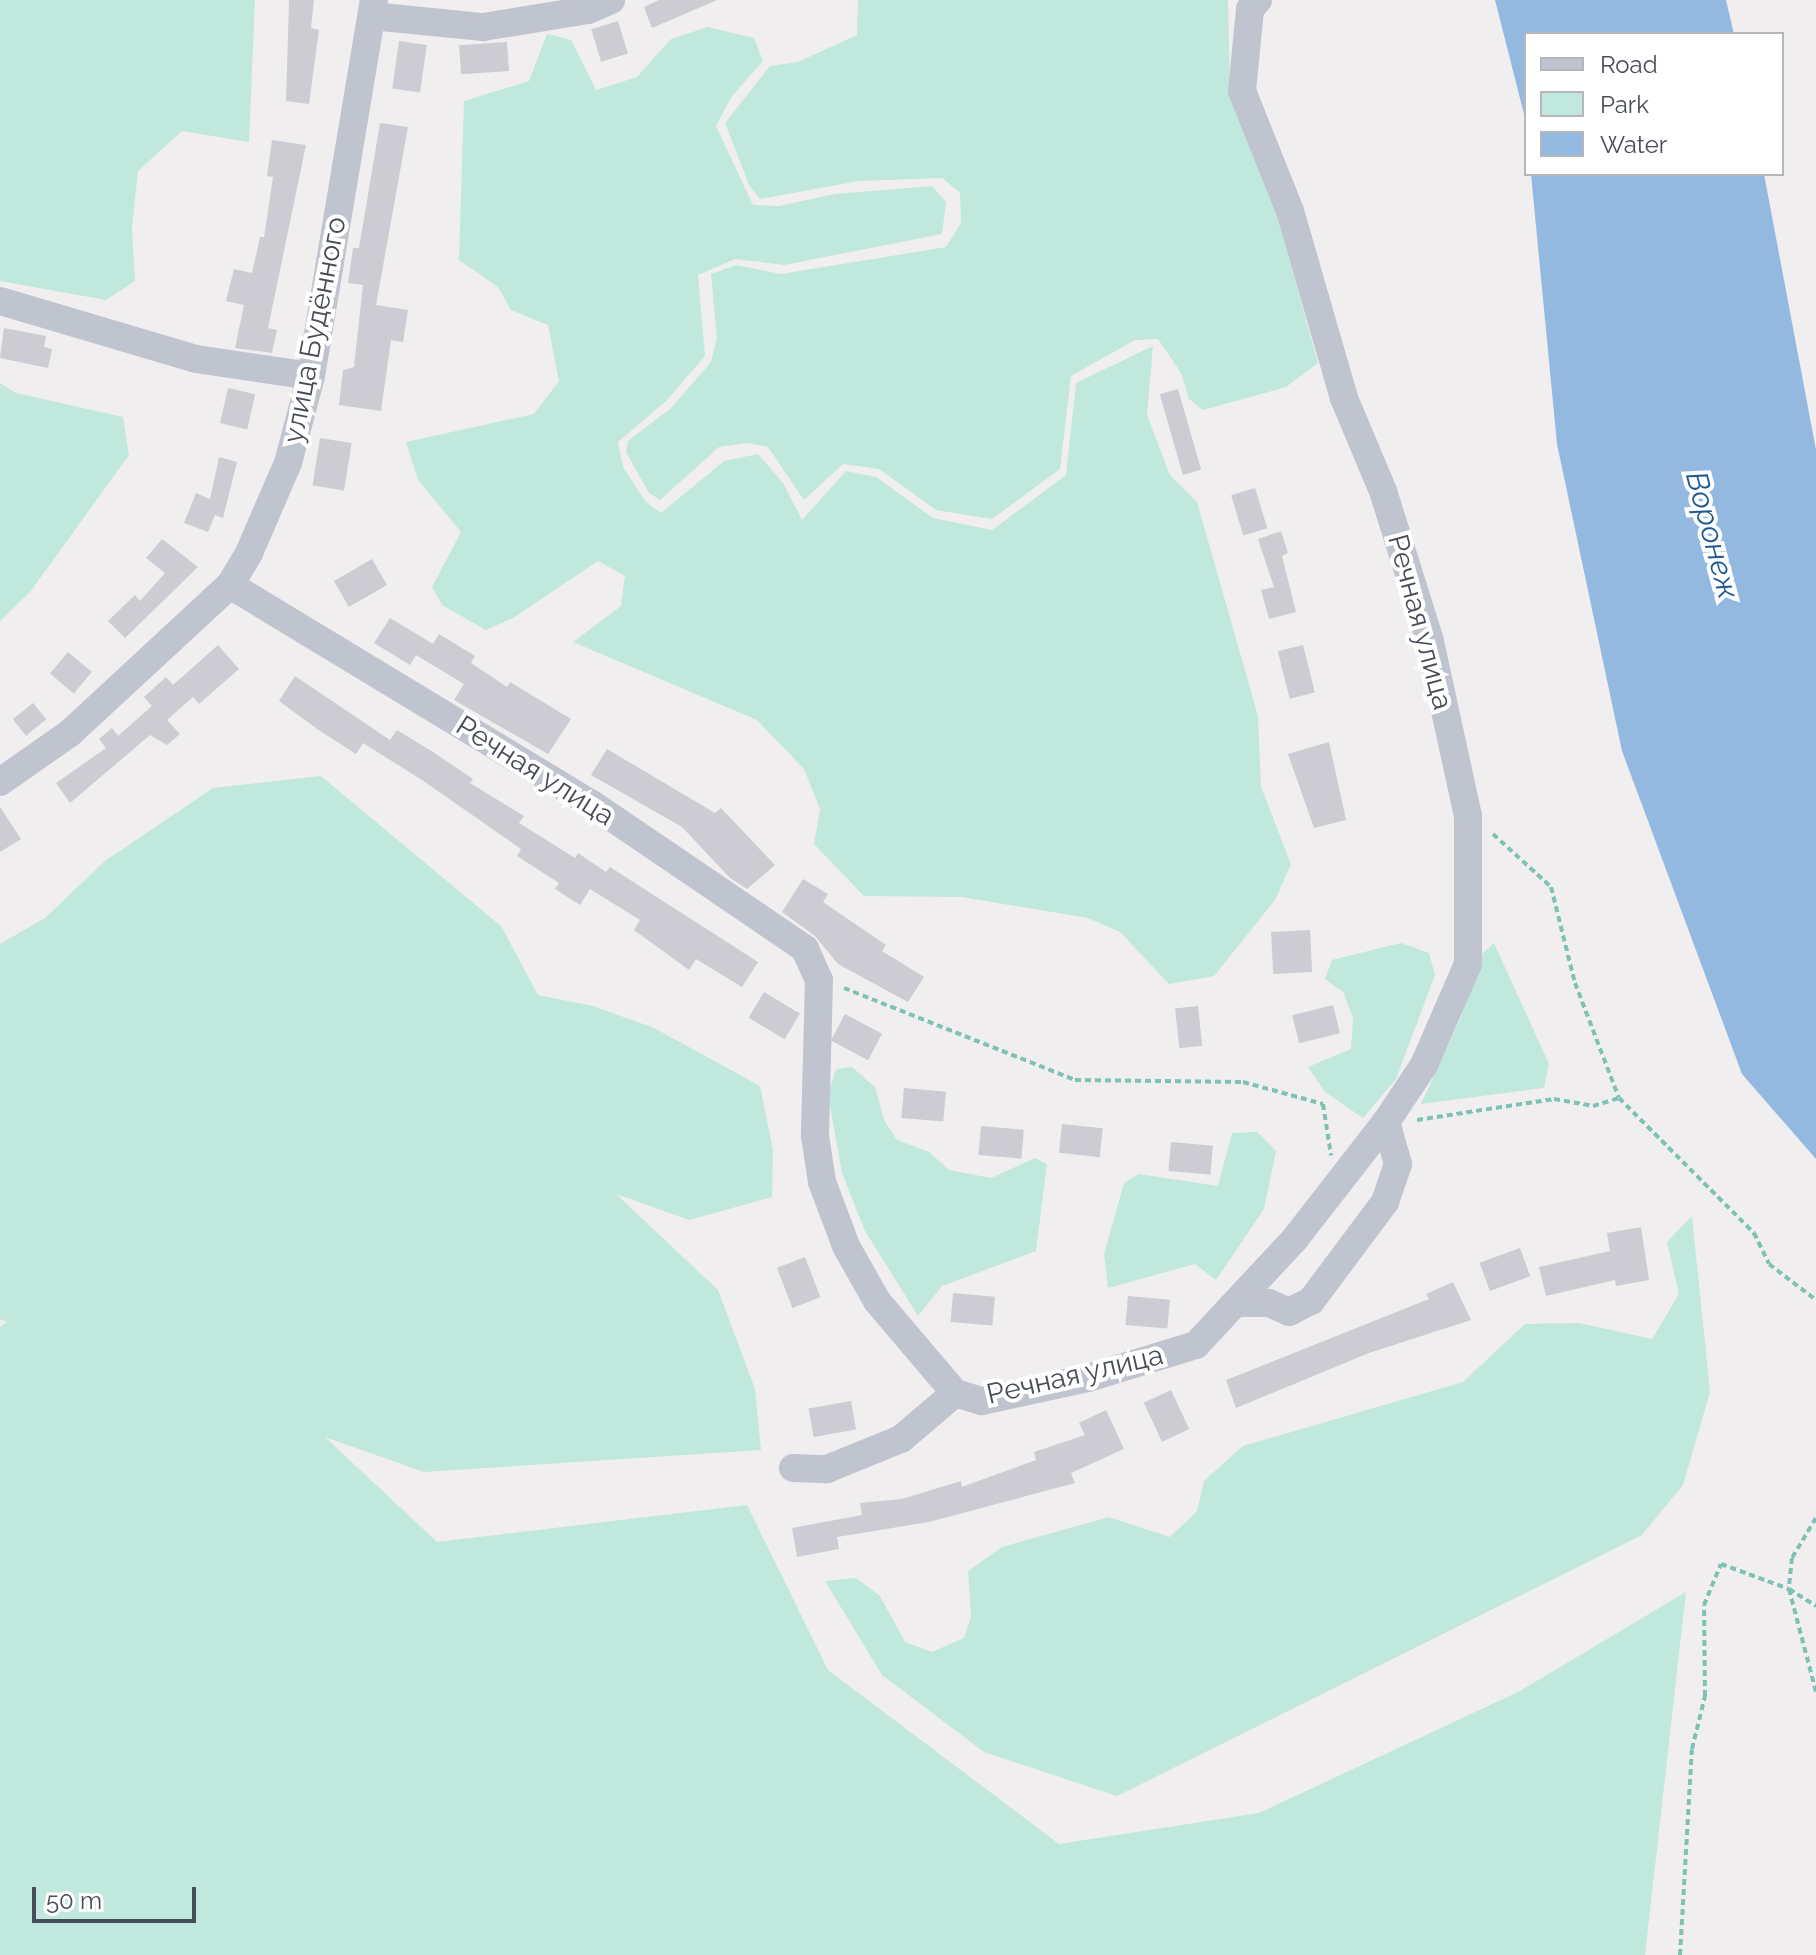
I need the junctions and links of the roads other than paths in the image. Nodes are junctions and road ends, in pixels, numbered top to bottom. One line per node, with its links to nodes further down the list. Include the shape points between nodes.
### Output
1 (611, 0): 3 (street, via 588,10 483,27)
2 (1252, 3): 8 (street, Речная улица, via 1242,91 1290,211 1344,398 1388,506 1430,641 1468,816 1468,964 1424,1065)
3 (373, 8): 5 (street, улица Будённого)
4 (0, 301): 5 (street, via 196,359)
5 (311, 376): 6 (street, улица Будённого, via 288,463)
6 (230, 585): 7 (street, улица Будённого, via 70,733); 10 (street, Речная улица, via 592,804 805,949 819,980 815,1136 822,1182 846,1246 877,1301)
7 (0, 782)
8 (1386, 1122): 9 (street, Речная улица); 9 (street, via 1398,1164 1385,1202 1311,1301 1289,1312 1269,1303)
9 (1237, 1303): 10 (street, Речная улица, via 1196,1345 1088,1378 982,1401)
10 (955, 1393): 11 (street, via 901,1439 827,1469)
11 (793, 1468)

